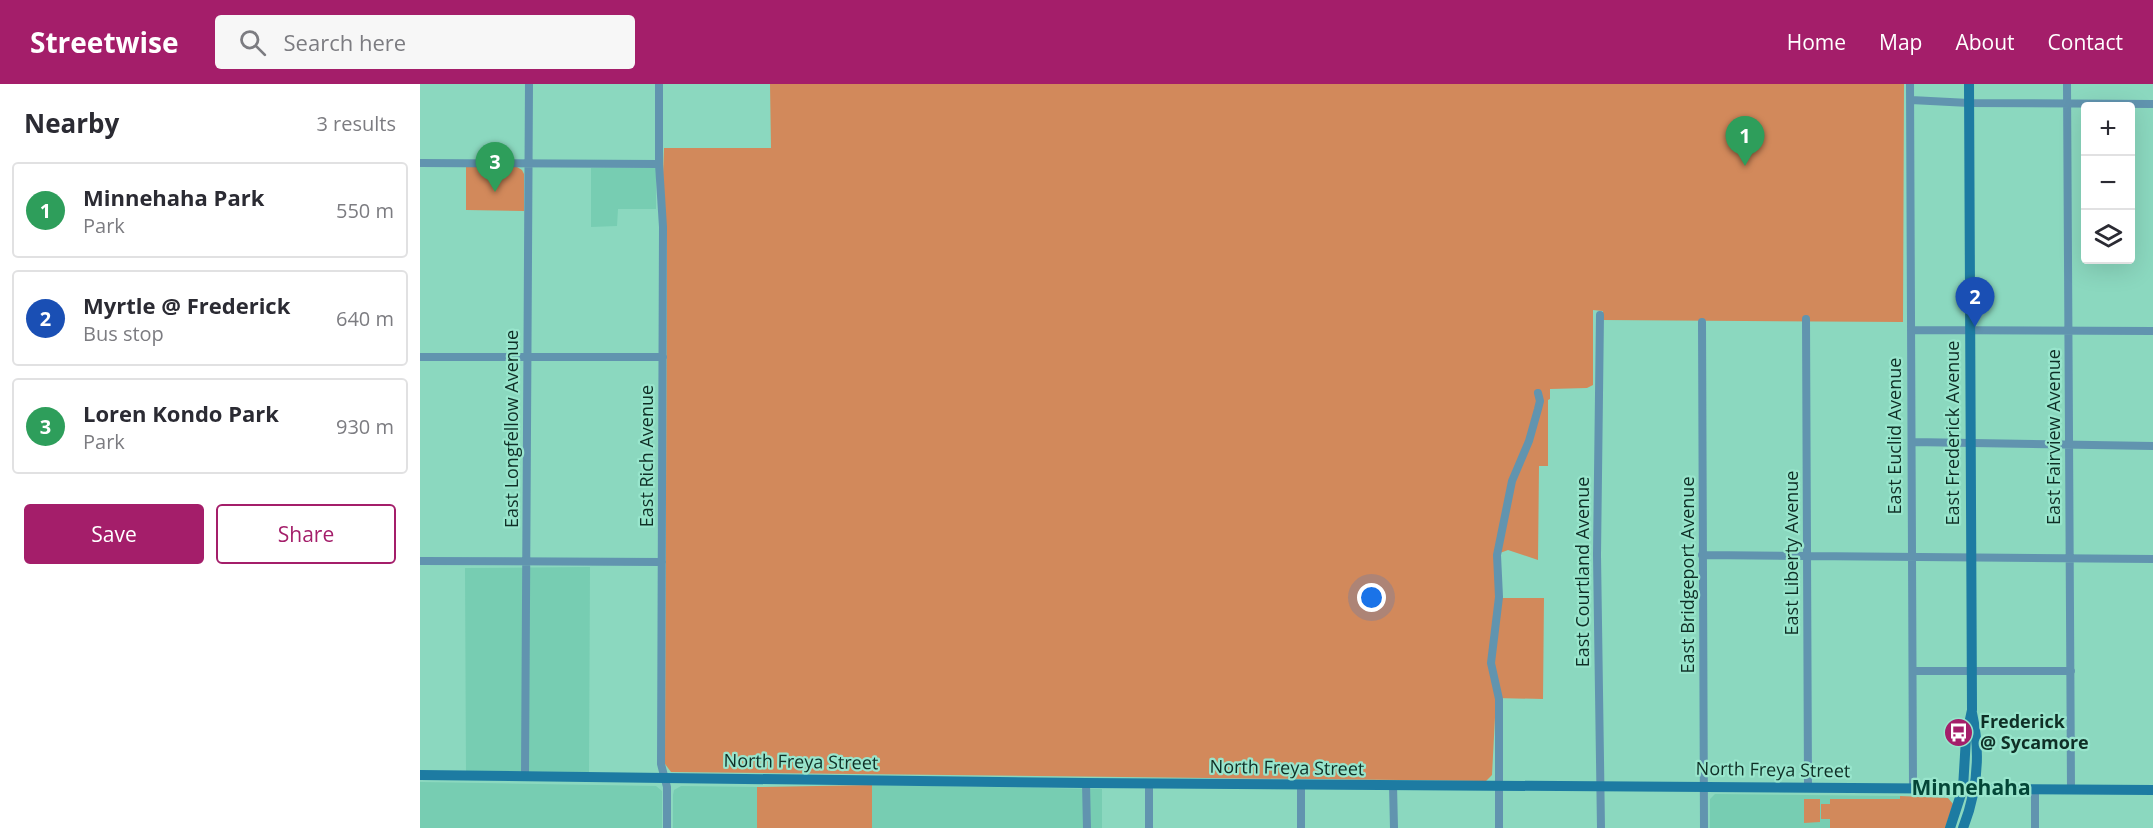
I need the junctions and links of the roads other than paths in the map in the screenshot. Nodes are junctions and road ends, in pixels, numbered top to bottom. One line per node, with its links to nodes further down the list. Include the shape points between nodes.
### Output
1 (529, 84): 11 (street, East Longfellow Avenue)
2 (659, 84): 12 (street, East Rich Avenue)
3 (1911, 84): 6 (street, East Euclid Avenue)
4 (1969, 84): 7 (street, East Frederick Avenue)
5 (2067, 84): 8 (street, East Fairview Avenue)
6 (1911, 100): 7 (street); 16 (street, East Euclid Avenue)
7 (1969, 103): 8 (street); 17 (street, East Frederick Avenue)
8 (2068, 103): 9 (street); 18 (street, East Fairview Avenue)
9 (2153, 104)
10 (420, 163): 11 (street)
11 (529, 163): 12 (street); 21 (street, East Longfellow Avenue)
12 (659, 164): 22 (street, East Rich Avenue)
13 (1600, 315): 49 (street, East Courtland Avenue, via 1597,555)
14 (1806, 319): 29 (street, East Liberty Avenue)
15 (1702, 322): 28 (street, East Bridgeport Avenue)
16 (1911, 330): 17 (street); 24 (street, East Euclid Avenue)
17 (1970, 330): 18 (street); 25 (street, East Frederick Avenue)
18 (2069, 331): 19 (street); 26 (street, East Fairview Avenue)
19 (2153, 331)
20 (420, 357): 21 (street)
21 (528, 357): 22 (street); 35 (street, East Longfellow Avenue)
22 (663, 357): 36 (street, East Rich Avenue)
23 (1538, 393): 48 (street, via 1538,409 1512,481 1497,555 1499,597 1491,663 1499,699)
24 (1912, 442): 25 (street); 30 (street, East Euclid Avenue)
25 (1970, 444): 26 (street); 31 (street, East Frederick Avenue)
26 (2069, 445): 27 (street); 32 (street, East Fairview Avenue)
27 (2153, 446)
28 (1702, 555): 29 (street); 50 (street, East Bridgeport Avenue)
29 (1807, 555): 30 (street); 51 (street, East Liberty Avenue)
30 (1912, 556): 31 (street); 37 (street, East Euclid Avenue)
31 (1970, 557): 32 (street); 38 (street, East Frederick Avenue)
32 (2070, 558): 33 (street); 39 (street, East Fairview Avenue)
33 (2153, 559)
34 (420, 561): 35 (street)
35 (526, 561): 36 (street); 42 (street, East Longfellow Avenue)
36 (662, 561): 43 (street, East Rich Avenue)
37 (1913, 671): 38 (street); 53 (street, East Euclid Avenue)
38 (1972, 671): 39 (street); 40 (street, East Frederick Avenue)
39 (2071, 671): 56 (street, East Fairview Avenue)
40 (1972, 710): 52 (street, East Frederick Avenue); 54 (street, East Frederick Avenue, via 1978,738)
41 (420, 775): 42 (street, North Freya Street)
42 (525, 775): 43 (street, North Freya Street)
43 (664, 777): 44 (street, North Freya Street); 58 (street, East Rich Avenue)
44 (1086, 783): 45 (street, North Freya Street); 59 (street)
45 (1149, 783): 46 (street, North Freya Street); 60 (street)
46 (1301, 784): 47 (street, North Freya Street); 61 (street)
47 (1393, 785): 48 (street, North Freya Street); 62 (street)
48 (1500, 785): 49 (street, North Freya Street); 63 (street)
49 (1601, 786): 50 (street, North Freya Street); 64 (street, East Courtland Avenue)
50 (1704, 786): 51 (street, North Freya Street); 65 (street, East Bridgeport Avenue)
51 (1808, 786): 53 (street, North Freya Street)
52 (1963, 788): 53 (street, North Freya Street); 54 (street, North Freya Street); 66 (street)
53 (1913, 789)
54 (1976, 789): 55 (street, North Freya Street); 67 (street)
55 (2035, 789): 56 (street, North Freya Street); 68 (street)
56 (2071, 789): 57 (street, North Freya Street)
57 (2153, 790)
58 (667, 828)
59 (1087, 828)
60 (1149, 828)
61 (1301, 828)
62 (1394, 828)
63 (1499, 828)
64 (1601, 828)
65 (1704, 828)
66 (1950, 828)
67 (1963, 828)
68 (2035, 828)

